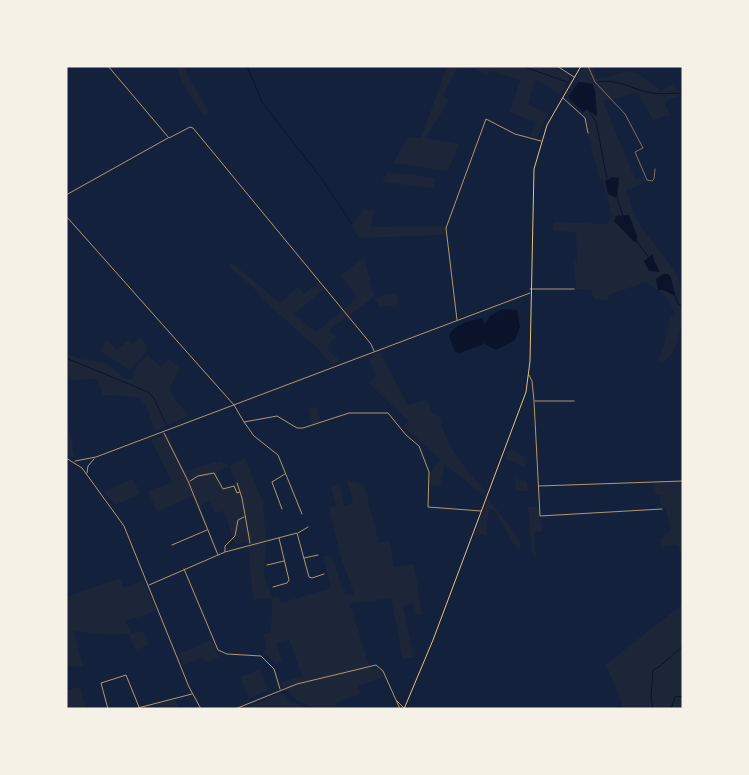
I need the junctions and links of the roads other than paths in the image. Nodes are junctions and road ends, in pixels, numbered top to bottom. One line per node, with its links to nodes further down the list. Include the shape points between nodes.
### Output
1 (108, 66): 7 (street)
2 (556, 66): 4 (street)
3 (581, 66): 4 (main road)
4 (575, 77): 5 (main road)
5 (562, 98): 6 (street, via 584,118); 8 (main road)
6 (588, 133)
7 (169, 138): 9 (street); 15 (street, via 193,128 371,344)
8 (541, 141): 11 (main road, via 532,180); 14 (street, via 515,134 486,119 446,228)
9 (66, 196)
10 (66, 216): 21 (street)
11 (530, 289): 12 (street); 13 (main road)
12 (574, 289)
13 (530, 293): 14 (street); 16 (main road)
14 (457, 320): 15 (street)
15 (374, 352): 21 (street)
16 (529, 374): 17 (main road); 18 (street)
17 (526, 391): 18 (street); 39 (main road)
18 (534, 393): 19 (street)
19 (534, 401): 20 (street); 35 (street)
20 (574, 402)
21 (234, 405): 22 (street); 23 (street)
22 (244, 422): 31 (street, via 254,436 278,455); 39 (street, via 277,416 297,428 303,428 349,413 388,413 419,446 429,472 428,507)
23 (164, 432): 24 (street); 32 (street)
24 (96, 457): 27 (street); 28 (street)
25 (66, 458): 26 (street)
26 (74, 461): 27 (street); 29 (street)
27 (85, 461): 28 (street); 29 (street)
28 (89, 465): 29 (street); 30 (street)
29 (81, 467): 30 (street)
30 (87, 474): 56 (street, via 124,526)
31 (286, 474): 37 (street, via 272,482); 40 (street)
32 (188, 481): 36 (street, via 214,473 222,489 234,486); 43 (street)
33 (683, 481): 35 (street)
34 (237, 483): 36 (street)
35 (538, 486): 38 (street, via 540,516)
36 (240, 492): 41 (street)
37 (282, 509)
38 (662, 509)
39 (482, 511): 61 (main road)
40 (302, 514)
41 (244, 517): 46 (street); 48 (street, via 238,520 235,536 225,546)
42 (308, 527): 44 (street)
43 (208, 530): 47 (street); 49 (street)
44 (297, 533): 45 (street); 51 (street)
45 (279, 538): 46 (street); 52 (street)
46 (250, 544): 48 (street)
47 (172, 545)
48 (225, 552): 49 (street)
49 (218, 555): 54 (street)
50 (318, 555): 51 (street)
51 (304, 558): 55 (street, via 309,577)
52 (284, 560): 53 (street); 57 (street, via 289,582)
53 (267, 565)
54 (184, 569): 56 (street); 58 (street, via 218,650 227,654 261,656 274,669)
55 (324, 574)
56 (148, 585): 59 (street)
57 (273, 587)
58 (281, 690): 60 (street, via 376,665 383,671); 69 (street)
59 (192, 694): 63 (street); 68 (street)
60 (397, 701): 62 (street); 64 (street)
61 (406, 702): 62 (street); 65 (main road)
62 (401, 703): 65 (street)
63 (139, 707): 66 (street, via 126,675 102,683); 67 (street)
64 (400, 708): 65 (street)
65 (404, 708)
66 (108, 709)
67 (134, 709)
68 (201, 709)
69 (235, 709)

